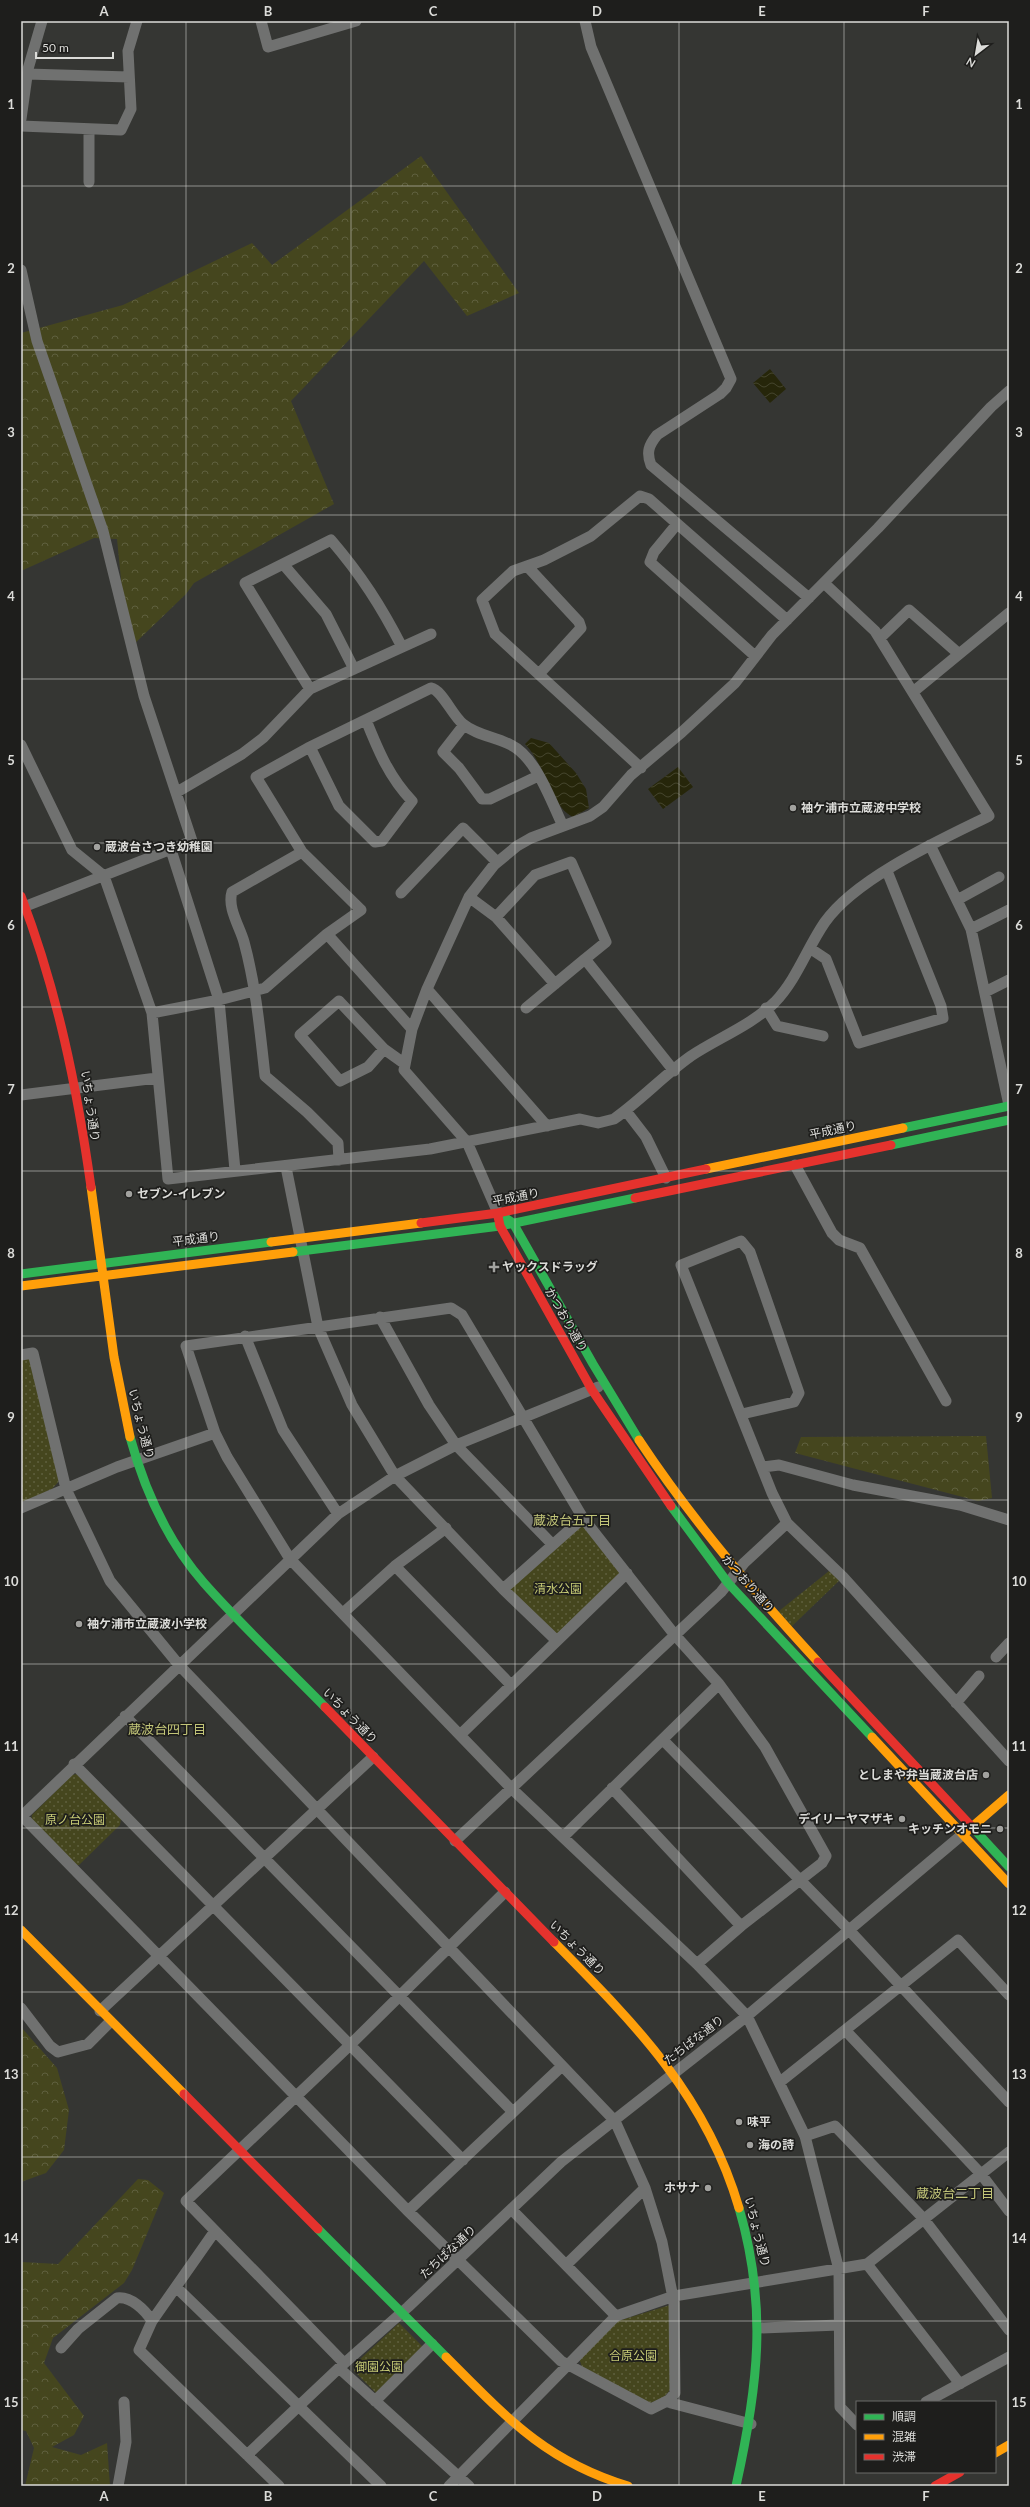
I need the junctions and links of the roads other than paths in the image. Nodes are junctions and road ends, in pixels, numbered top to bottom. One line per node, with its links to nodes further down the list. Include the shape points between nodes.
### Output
1 (42, 21): 6 (street)
2 (137, 21): 7 (street, via 128,52)
3 (261, 21): 4 (street, via 268,46)
4 (356, 21)
5 (585, 21): 19 (street, via 591,47 731,379 720,394 657,435 650,444 648,456 651,465)
6 (27, 74): 7 (street); 8 (street)
7 (129, 77): 11 (street, via 131,109 121,130)
8 (23, 93): 9 (street)
9 (21, 119)
10 (21, 126): 11 (street)
11 (89, 129): 12 (street)
12 (89, 182)
13 (21, 270): 37 (street, via 37,341 103,530 144,696)
14 (1009, 391): 18 (street)
15 (677, 524): 17 (street, via 649,499 640,496 591,536); 21 (street); 26 (street, via 654,552 650,562)
16 (283, 564): 24 (street, via 331,540 368,586); 27 (street, via 326,614); 29 (street, via 245,583)
17 (527, 566): 28 (street, via 579,622 581,628); 28 (street, via 513,571 482,600 495,634)
18 (824, 583): 19 (street); 23 (street)
19 (809, 598): 21 (street)
20 (1009, 613): 25 (street)
21 (787, 620): 26 (street)
22 (431, 634): 24 (street)
23 (880, 638): 25 (street, via 909,610); 30 (street)
24 (402, 647): 27 (street)
25 (958, 654): 30 (street)
26 (755, 656): 35 (street, via 735,683)
27 (354, 669): 29 (street)
28 (539, 674): 35 (street)
29 (310, 689): 37 (street, via 263,738 242,754)
30 (913, 692): 39 (street, via 989,816)
31 (366, 720): 32 (street, via 431,688 442,694 448,708); 34 (street); 34 (street, via 381,760 412,801 382,841 375,842 339,806)
32 (464, 725): 36 (street, via 511,744 533,765); 36 (street, via 443,752 459,768 482,799 490,799)
33 (21, 745): 44 (street, via 72,850)
34 (310, 747): 41 (street, via 256,777)
35 (640, 768): 38 (street, via 603,807 590,816)
36 (538, 776): 38 (street)
37 (177, 792): 40 (street, via 192,841)
38 (564, 826): 42 (street, via 530,838)
39 (930, 845): 43 (street); 49 (street)
40 (171, 850): 44 (street); 62 (street)
41 (302, 852): 54 (street, via 361,910); 60 (street, via 232,892 230,901 241,928)
42 (497, 862): 46 (street, via 463,828); 48 (street)
43 (887, 872): 55 (street, via 863,886 837,907 824,923); 55 (street, via 942,1006 943,1018 859,1043 826,959)
44 (104, 876): 50 (street); 65 (street)
45 (999, 877): 49 (street)
46 (400, 893)
47 (21, 896): 50 (street, いちょう通り)
48 (469, 897): 52 (street); 59 (street)
49 (957, 900): 53 (street)
50 (23, 908): 73 (street, いちょう通り, via 51,983)
51 (1009, 910): 53 (street)
52 (496, 917): 56 (street, via 534,875 571,862 606,942); 58 (street)
53 (971, 929): 61 (street)
54 (327, 934): 60 (street, via 272,984); 66 (street)
55 (811, 949): 64 (street, via 789,984 775,1002)
56 (585, 959): 58 (street); 71 (street)
57 (1009, 980): 61 (street)
58 (555, 984): 63 (street)
59 (427, 989): 66 (street); 78 (street)
60 (256, 991): 62 (street); 80 (street, via 264,1076 307,1112 338,1143)
61 (985, 992): 69 (street)
62 (219, 1000): 65 (street); 83 (street)
63 (526, 1008)
64 (766, 1008): 67 (street, via 778,1026); 71 (street, via 690,1057)
65 (152, 1014): 72 (street)
66 (412, 1029): 70 (street)
67 (823, 1036)
68 (384, 1049): 68 (street, via 339,1001 300,1035 340,1081 368,1067); 70 (street)
69 (1004, 1059): 75 (street)
70 (405, 1064): 79 (street, via 404,1070)
71 (674, 1071): 76 (street)
72 (157, 1078): 73 (street); 83 (street, via 168,1179)
73 (75, 1088): 74 (street); 90 (street, いちょう通り)
74 (21, 1095)
75 (1009, 1106): 84 (street, 平成通り)
76 (626, 1111): 78 (street, via 614,1120 598,1123 580,1120); 84 (street, via 646,1137)
77 (1009, 1120): 81 (street, 平成通り)
78 (547, 1126): 79 (street)
79 (467, 1142): 80 (street); 85 (street)
80 (339, 1160): 82 (street)
81 (795, 1164): 86 (street, 平成通り); 100 (street, via 832,1233 839,1240 860,1248)
82 (286, 1167): 83 (street); 88 (street)
83 (236, 1170)
84 (666, 1178): 85 (street, 平成通り)
85 (498, 1213): 86 (street, かつおり通り); 87 (street, かつおり通り); 88 (street, 平成通り)
86 (513, 1223): 87 (street, 平成通り); 98 (street, かつおり通り)
87 (500, 1226): 89 (street, 平成通り); 99 (street, かつおり通り)
88 (301, 1238): 89 (street); 90 (street, 平成通り)
89 (303, 1251): 92 (street, 平成通り); 95 (street)
90 (101, 1263): 91 (street, 平成通り); 92 (street, いちょう通り)
91 (21, 1274)
92 (102, 1276): 93 (street, 平成通り); 105 (street, いちょう通り, via 111,1347)
93 (21, 1286)
94 (380, 1317): 95 (street); 102 (street, via 451,1308 457,1310); 104 (street, via 429,1405)
95 (318, 1327): 96 (street); 107 (street, via 352,1405)
96 (244, 1336): 103 (street, via 186,1346); 110 (street, via 283,1430)
97 (21, 1355): 108 (street, via 33,1353)
98 (606, 1384): 99 (street); 118 (street, かつおり通り, via 680,1499)
99 (592, 1390): 102 (street); 120 (street, かつおり通り, via 675,1512)
100 (946, 1401)
101 (742, 1414): 101 (street, via 681,1265 741,1241 750,1252 799,1393 794,1402); 106 (street)
102 (524, 1417): 104 (street); 111 (street)
103 (215, 1433): 105 (street); 116 (street)
104 (456, 1445): 107 (street); 115 (street)
105 (136, 1460): 108 (street); 123 (street, いちょう通り, via 180,1551 203,1582)
106 (763, 1467): 112 (street, via 779,1465 852,1485 960,1505); 113 (street)
107 (395, 1476): 110 (street); 114 (street)
108 (66, 1489): 109 (street); 128 (street, via 110,1581)
109 (21, 1508)
110 (338, 1514): 116 (street)
111 (583, 1518): 115 (street); 119 (street)
112 (1009, 1520)
113 (787, 1523): 118 (street); 132 (street, via 839,1572)
114 (446, 1528): 117 (street); 121 (street)
115 (552, 1544): 121 (street)
116 (290, 1559): 122 (street); 123 (street)
117 (394, 1566): 122 (street); 131 (street)
118 (736, 1572): 120 (street); 144 (street, かつおり通り)
119 (628, 1573): 124 (street); 125 (street)
120 (728, 1583): 124 (street); 145 (street, かつおり通り)
121 (503, 1589): 125 (street)
122 (343, 1613): 134 (street)
123 (234, 1614): 128 (street); 136 (street, いちょう通り)
124 (674, 1634): 130 (street); 139 (street)
125 (557, 1641): 131 (street)
126 (1009, 1642): 127 (street)
127 (996, 1657)
128 (179, 1665): 133 (street); 142 (street)
129 (979, 1676): 132 (street)
130 (719, 1684): 135 (street); 150 (street, via 765,1747 826,1856 822,1863)
131 (510, 1685): 134 (street)
132 (956, 1703): 137 (street)
133 (125, 1716): 138 (street); 148 (street)
134 (460, 1735): 139 (street)
135 (663, 1740): 140 (street); 150 (street)
136 (373, 1757): 142 (street); 147 (street, いちょう通り)
137 (1009, 1761)
138 (74, 1764): 143 (street); 153 (street)
139 (511, 1788): 146 (street); 147 (street)
140 (612, 1788): 146 (street); 154 (street)
141 (1009, 1795): 144 (street, たちばな通り)
142 (318, 1809): 148 (street); 157 (street)
143 (21, 1816): 158 (street)
144 (972, 1827): 145 (street, たちばな通り); 149 (street, かつおり通り)
145 (963, 1834): 151 (street, かつおり通り); 156 (street, たちばな通り)
146 (563, 1837): 159 (street)
147 (455, 1841): 152 (street, いちょう通り)
148 (265, 1859): 153 (street); 161 (street)
149 (1009, 1866)
150 (800, 1880): 154 (street); 156 (street)
151 (1009, 1884)
152 (505, 1892): 157 (street); 170 (street, いちょう通り, via 632,2021)
153 (214, 1907): 158 (street); 168 (street)
154 (741, 1926): 159 (street)
155 (21, 1930): 164 (street)
156 (848, 1930): 160 (street); 165 (street, たちばな通り)
157 (449, 1946): 161 (street); 169 (street)
158 (158, 1956): 164 (street); 172 (street)
159 (698, 1964): 165 (street)
160 (900, 1986): 162 (street, via 958,1940); 167 (street); 173 (street)
161 (398, 1995): 168 (street); 174 (street)
162 (1009, 1995)
163 (21, 2008): 166 (street, via 50,2046 58,2052 88,2044)
164 (100, 2011): 166 (street)
165 (747, 2016): 170 (street, たちばな通り); 171 (street)
166 (110, 2022): 177 (street)
167 (846, 2030): 171 (street); 180 (street)
168 (350, 2045): 172 (street); 179 (street)
169 (562, 2066): 174 (street); 175 (street)
170 (674, 2072): 175 (street, たちばな通り); 191 (street, いちょう通り, via 716,2144 732,2183 745,2226)
171 (780, 2082): 176 (street)
172 (297, 2096): 177 (street); 183 (street)
173 (1009, 2102)
174 (513, 2112): 179 (street)
175 (615, 2121): 181 (street); 182 (street, たちばな通り, via 561,2162)
176 (805, 2136): 185 (street, via 835,2126); 190 (street)
177 (239, 2151): 186 (street, via 186,2201); 194 (street)
178 (1009, 2152): 180 (street)
179 (463, 2160): 183 (street)
180 (981, 2174): 184 (street); 185 (street)
181 (645, 2188): 189 (street); 193 (street, via 662,2242)
182 (512, 2210): 187 (street, たちばな通り); 189 (street)
183 (408, 2211): 187 (street)
184 (1009, 2211)
185 (923, 2218): 188 (street); 199 (street)
186 (215, 2231): 192 (street); 204 (street)
187 (458, 2260): 194 (street, たちばな通り); 203 (street)
188 (866, 2264): 190 (street); 205 (street)
189 (566, 2265): 195 (street)
190 (839, 2270): 191 (street); 197 (street)
191 (756, 2282): 193 (street); 198 (street, いちょう通り)
192 (176, 2287): 196 (street); 210 (street)
193 (674, 2296): 195 (street); 206 (street, via 675,2393)
194 (402, 2313): 200 (street); 204 (street, たちばな通り)
195 (616, 2316): 203 (street)
196 (152, 2321): 201 (street, via 146,2311 134,2303 122,2297 117,2298 92,2316); 216 (street, via 138,2350)
197 (839, 2325): 198 (street); 213 (street, via 840,2407)
198 (759, 2328): 212 (street, いちょう通り, via 760,2355)
199 (1009, 2330)
200 (432, 2344): 207 (street); 211 (street)
201 (61, 2348)
202 (1009, 2357): 205 (street)
203 (567, 2365): 206 (street, via 651,2409); 211 (street)
204 (341, 2366): 207 (street); 210 (street, たちばな通り)
205 (960, 2384): 208 (street)
206 (669, 2400): 212 (street, via 671,2404)
207 (375, 2401): 218 (street)
208 (928, 2401)
209 (124, 2402): 219 (street, via 126,2442)
210 (298, 2407): 216 (street, たちばな通り); 221 (street)
211 (511, 2422): 218 (street); 224 (street, via 529,2438 569,2464)
212 (751, 2424): 225 (street, いちょう通り)
213 (856, 2424)
214 (1009, 2445): 215 (street)
215 (996, 2452)
216 (247, 2454): 220 (street)
217 (958, 2473): 226 (street)
218 (458, 2477): 222 (street); 223 (street)
219 (118, 2486)
220 (279, 2486)
221 (380, 2486)
222 (449, 2486)
223 (469, 2486)
224 (628, 2486)
225 (736, 2486)
226 (935, 2486)

